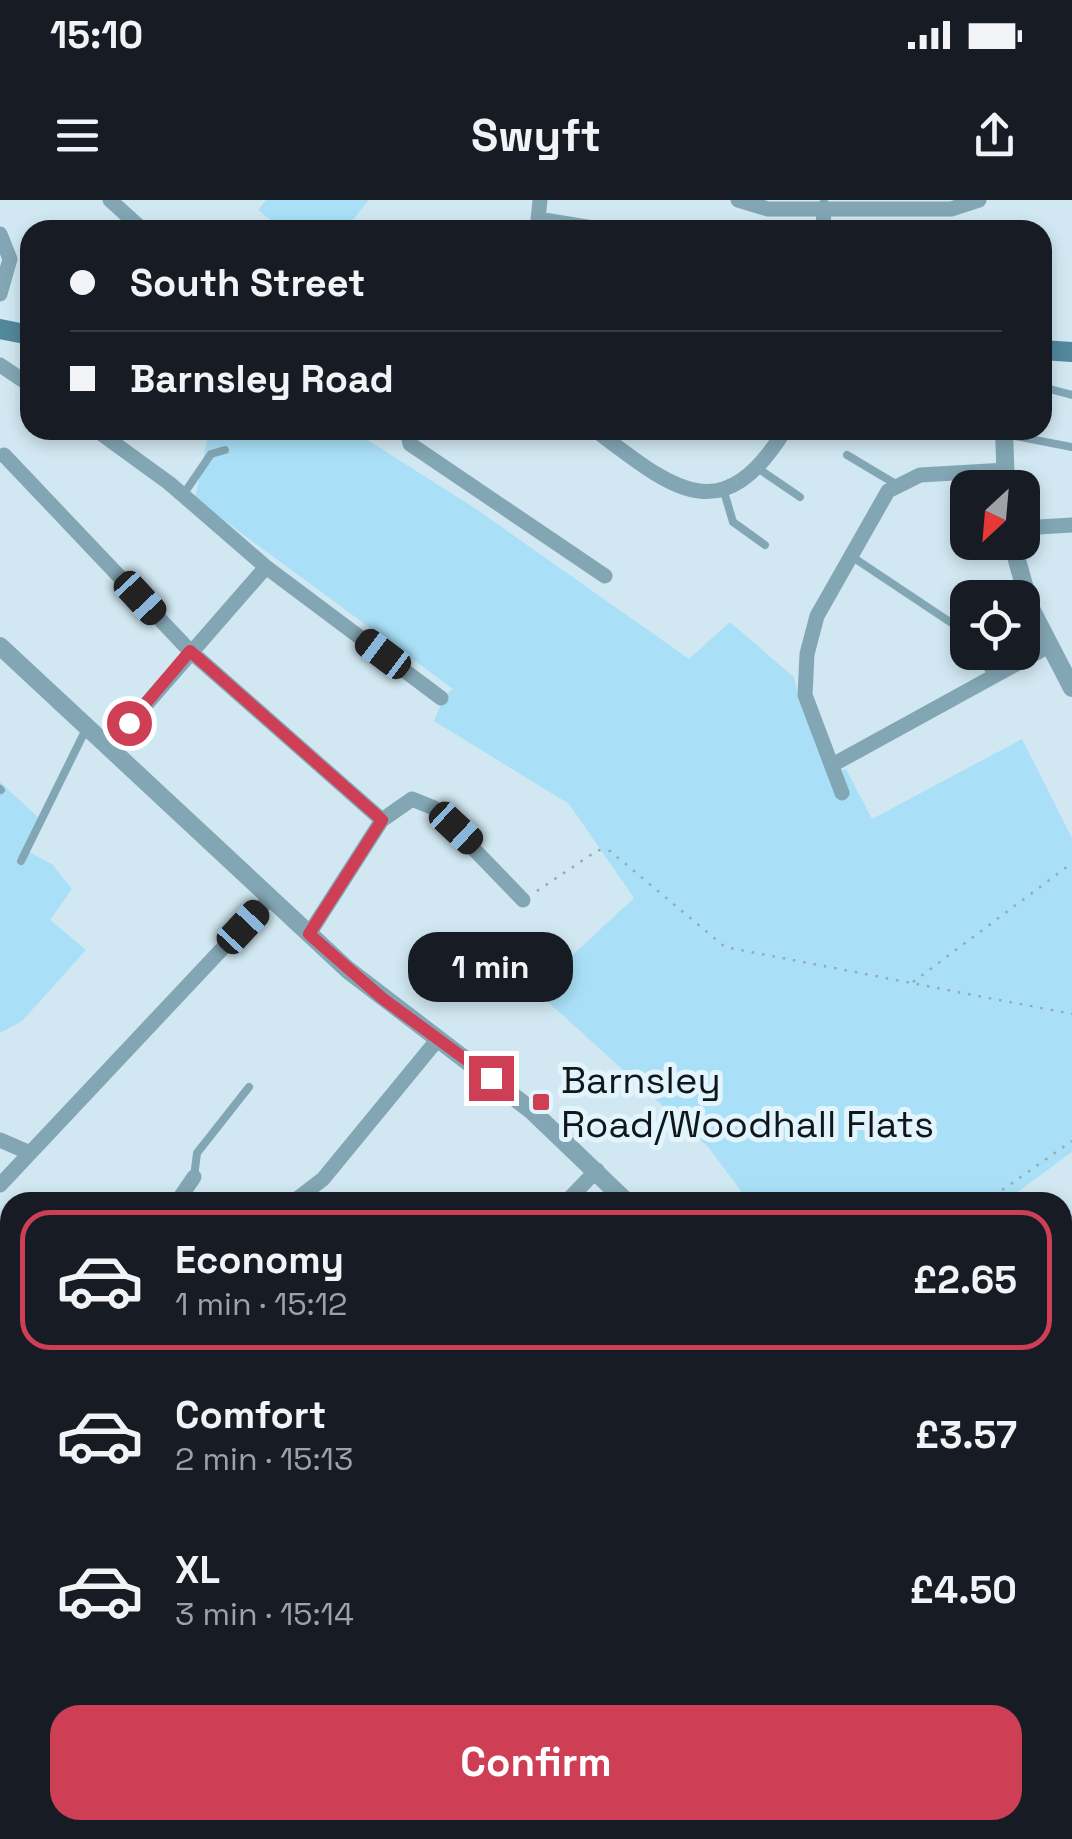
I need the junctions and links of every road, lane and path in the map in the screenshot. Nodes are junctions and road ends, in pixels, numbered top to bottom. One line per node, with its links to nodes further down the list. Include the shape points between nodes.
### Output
1 (110, 200): 7 (street)
2 (738, 200): 5 (street, via 768,209)
3 (980, 200): 4 (street)
4 (962, 203): 6 (street)
5 (801, 204): 6 (street)
6 (824, 207): 8 (street)
7 (131, 220)
8 (823, 220)
9 (0, 234): 10 (street, via 10,259)
10 (0, 294)
11 (109, 440): 26 (street)
12 (409, 440): 34 (street)
13 (608, 440): 25 (street, via 676,484)
14 (779, 440): 21 (street)
15 (1004, 440): 22 (street)
16 (1047, 440): 17 (lane)
17 (1072, 447)
18 (224, 450): 26 (lane, via 210,454)
19 (847, 454): 24 (lane)
20 (4, 455): 38 (street)
21 (756, 467): 25 (street); 27 (lane)
22 (1006, 470)
23 (950, 476): 24 (street, via 920,475)
24 (899, 486): 31 (street, via 888,491)
25 (724, 492): 30 (lane, via 733,522)
26 (183, 495): 33 (street)
27 (800, 497)
28 (1072, 525): 29 (street)
29 (1040, 527)
30 (766, 544)
31 (852, 556): 35 (lane); 46 (street, via 817,616 806,654 804,695)
32 (1017, 560): 37 (street)
33 (266, 566): 38 (street); 43 (street)
34 (604, 576)
35 (950, 622)
36 (0, 646): 44 (street)
37 (1049, 646): 39 (street); 41 (street)
38 (190, 651): 45 (street); 48 (street)
39 (1066, 666): 42 (street)
40 (989, 670): 41 (lane)
41 (993, 677): 46 (street)
42 (1072, 688)
43 (441, 698)
44 (87, 728): 45 (street); 49 (lane)
45 (109, 747): 51 (street)
46 (834, 764): 47 (street)
47 (842, 793)
48 (382, 820): 52 (street, via 412,799 434,808); 53 (street)
49 (21, 862)
50 (1072, 863): 54 (path)
51 (270, 898): 53 (street); 60 (street)
52 (523, 900): 54 (path, via 598,850 610,852 726,947)
53 (309, 934): 56 (street)
54 (912, 983): 55 (path)
55 (1072, 1014)
56 (438, 1039): 61 (street); 65 (street)
57 (248, 1087): 62 (lane, via 197,1153)
58 (0, 1140): 60 (street)
59 (1072, 1141): 68 (path)
60 (30, 1153): 63 (street)
61 (597, 1170): 66 (street); 67 (street)
62 (194, 1177): 64 (street)
63 (0, 1185)
64 (184, 1192)
65 (307, 1192)
66 (576, 1192)
67 (618, 1192)
68 (998, 1192)

